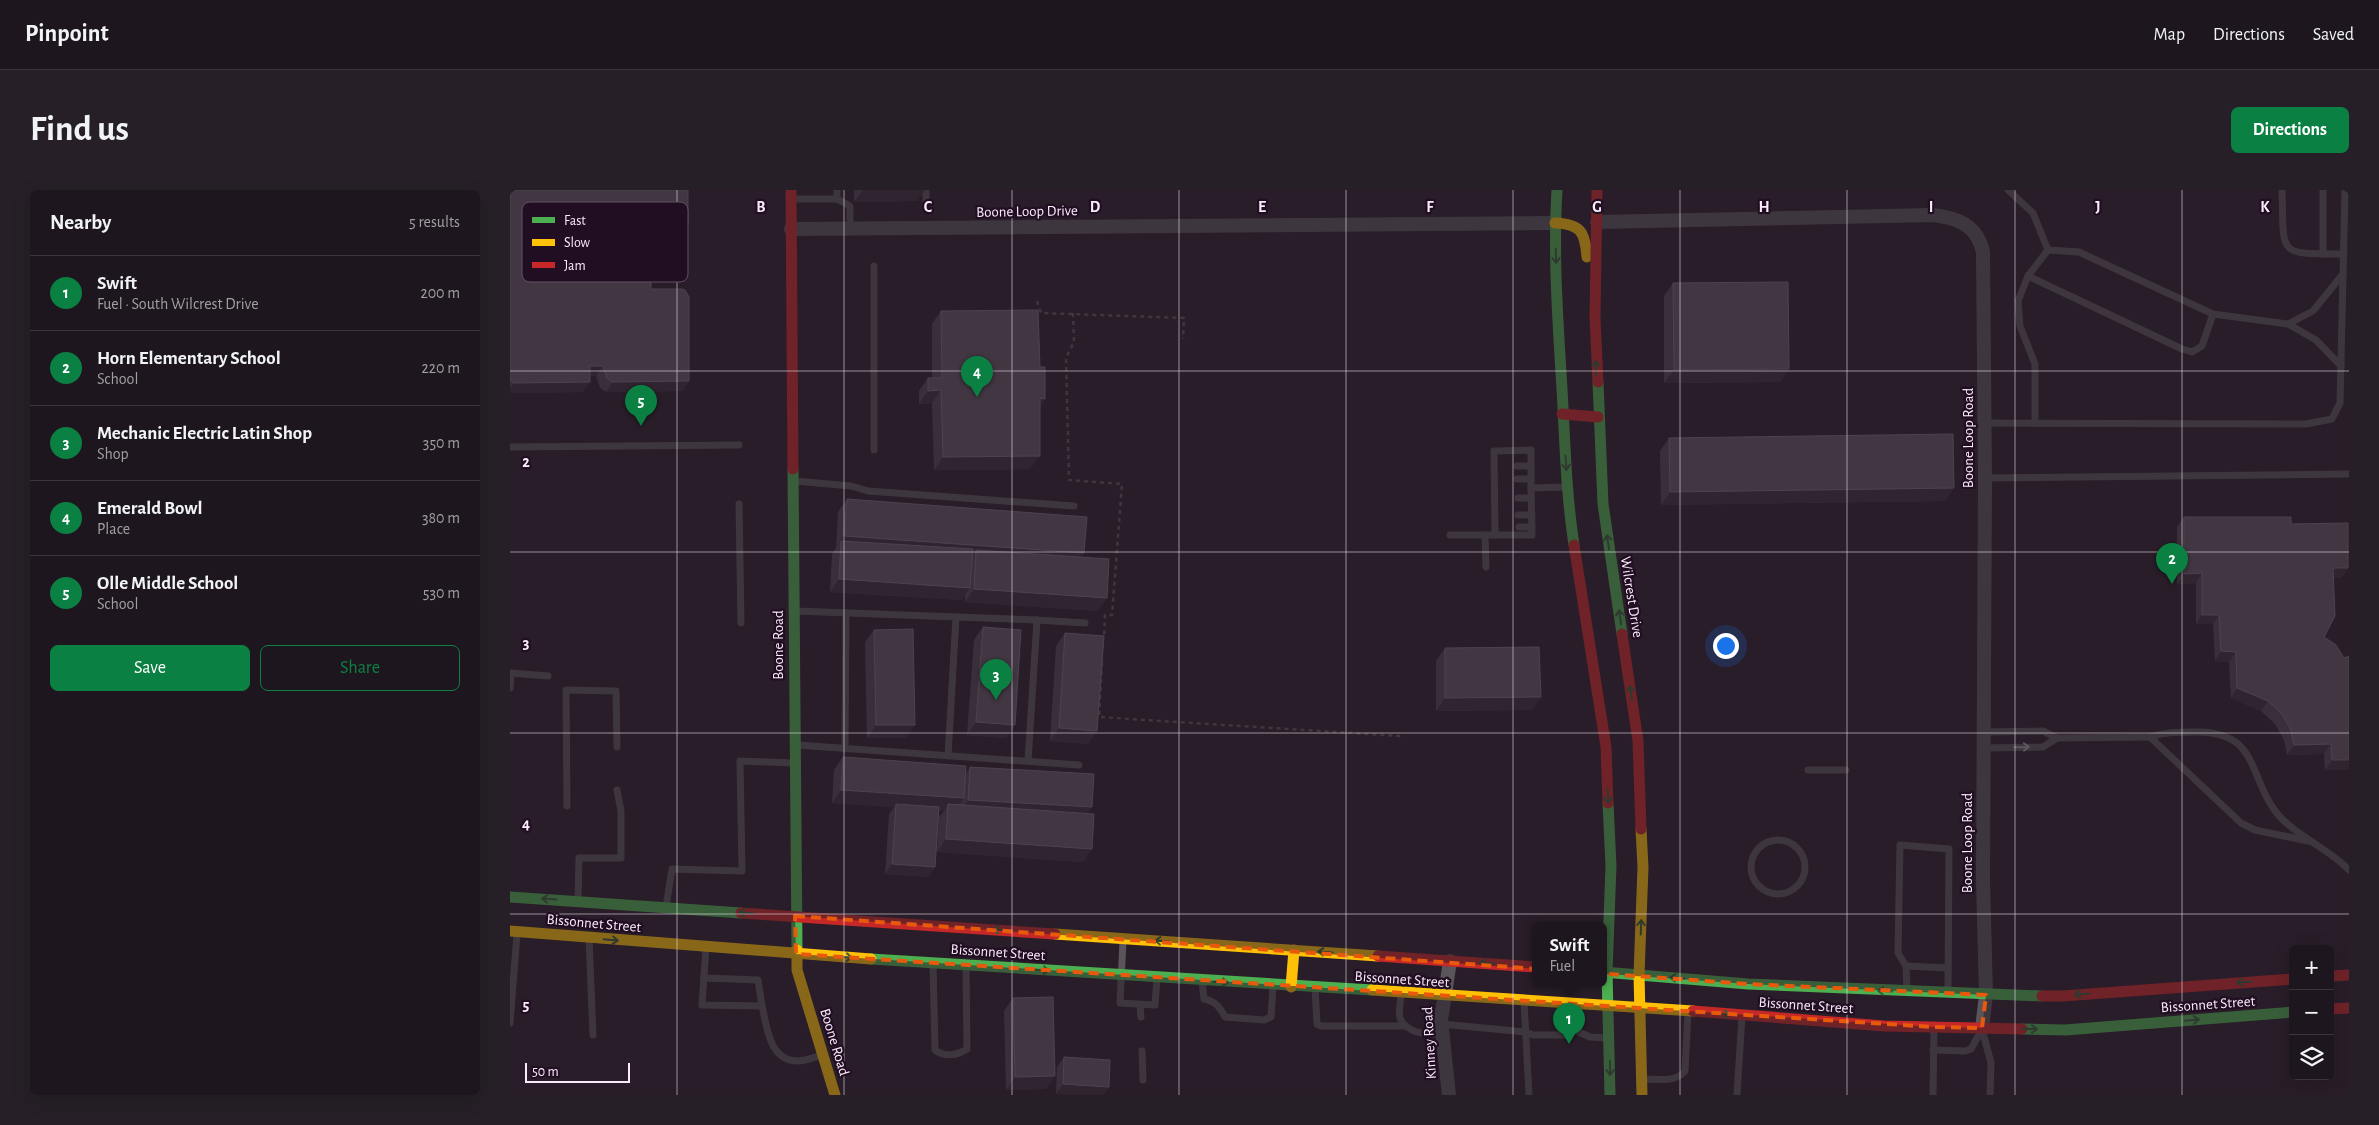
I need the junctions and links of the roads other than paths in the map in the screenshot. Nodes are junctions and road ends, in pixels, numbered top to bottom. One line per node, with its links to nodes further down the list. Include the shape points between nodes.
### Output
1 (837, 190): 10 (lane)
2 (926, 190): 11 (lane)
3 (1557, 190): 13 (main road)
4 (1596, 190): 12 (main road, Wilcrest Drive)
5 (2282, 190): 17 (lane, via 2284,241 2289,250 2300,254)
6 (2323, 190): 17 (lane)
7 (2345, 190): 18 (lane)
8 (2011, 191): 16 (lane, via 2033,213)
9 (791, 195): 10 (lane); 15 (main road, Boone Road)
10 (837, 199): 14 (lane, via 850,206)
11 (926, 202)
12 (1596, 222): 23 (main road, Wilcrest Drive); 28 (street, Boone Loop Road, via 1933,215 1963,222 1976,233 1983,252)
13 (1555, 223): 14 (street, Boone Loop Drive); 23 (main road, via 1576,226 1587,240 1590,307); 26 (main road, one-way to 26)
14 (850, 228): 15 (street, Boone Loop Drive)
15 (791, 229): 41 (main road, Boone Road)
16 (2048, 250): 21 (lane); 22 (lane, via 2078,252)
17 (2323, 254): 18 (lane)
18 (2344, 254): 20 (lane)
19 (874, 266): 32 (lane)
20 (2343, 274): 24 (lane, via 2313,311); 25 (lane)
21 (2028, 276): 22 (lane, via 2192,352 2202,346); 29 (lane, via 2018,301 2020,326 2035,364)
22 (2212, 314): 24 (lane)
23 (1595, 318): 27 (main road, Wilcrest Drive, one-way to 23)
24 (2288, 324): 25 (lane, via 2316,340)
25 (2341, 366): 29 (lane, via 2340,403 2332,419 2306,424)
26 (1562, 414): 27 (main road); 44 (main road, one-way to 44)
27 (1598, 417): 111 (main road, Wilcrest Drive, one-way to 27, via 1643,868 1634,742 1611,589)
28 (1984, 423): 29 (lane); 38 (street, Boone Loop Road)
29 (2035, 423)
30 (739, 445): 31 (lane)
31 (510, 447)
32 (874, 450)
33 (1494, 466): 34 (lane); 36 (lane, via 1494,451 1531,450); 42 (lane)
34 (1503, 466)
35 (1517, 466): 36 (lane)
36 (1531, 466): 40 (lane)
37 (2349, 474): 38 (lane)
38 (1985, 478): 73 (street, Boone Loop Road)
39 (1518, 479): 40 (lane)
40 (1531, 479): 45 (lane)
41 (793, 480): 51 (lane, via 868,491); 64 (main road, Boone Road)
42 (1494, 480): 43 (lane); 46 (lane)
43 (1502, 480)
44 (1568, 487): 45 (lane); 96 (main road, one-way to 96, via 1610,746 1611,866)
45 (1531, 488): 49 (lane)
46 (1494, 498): 47 (lane); 52 (lane)
47 (1503, 498)
48 (1518, 498): 49 (lane)
49 (1531, 498): 55 (lane)
50 (739, 504): 68 (lane)
51 (1074, 506)
52 (1495, 515): 53 (lane); 56 (lane)
53 (1503, 515)
54 (1518, 515): 55 (lane)
55 (1532, 516): 59 (lane)
56 (1495, 527): 57 (lane); 62 (lane)
57 (1504, 527)
58 (1519, 527): 59 (lane)
59 (1532, 527): 62 (lane, via 1532,535)
60 (1450, 535): 61 (lane)
61 (1485, 535): 62 (lane); 63 (lane)
62 (1495, 535)
63 (1486, 567)
64 (793, 611): 65 (lane); 76 (main road, Boone Road)
65 (846, 613): 66 (lane); 79 (lane)
66 (956, 617): 67 (lane); 80 (lane)
67 (1037, 620): 69 (lane); 81 (lane)
68 (741, 623)
69 (1085, 623)
70 (510, 673): 71 (lane); 72 (lane)
71 (548, 676)
72 (510, 688)
73 (1983, 732): 75 (lane, via 2043,731); 78 (street, Boone Loop Road)
74 (2150, 737): 75 (lane); 88 (lane, via 2241,823 2255,830); 88 (lane, via 2212,732 2227,736 2248,755 2265,798 2282,819)
75 (2057, 738): 78 (lane, one-way to 75, via 2043,747)
76 (794, 745): 79 (lane); 82 (main road, Boone Road)
77 (617, 747): 87 (lane, via 616,691 566,690)
78 (1983, 748): 124 (street, Boone Loop Road)
79 (845, 749): 80 (lane)
80 (948, 756): 81 (lane)
81 (1028, 761): 83 (lane)
82 (794, 764): 93 (lane, via 740,761 742,871 672,869); 94 (main road, Boone Road)
83 (1079, 765)
84 (1808, 770): 85 (lane)
85 (1846, 770)
86 (617, 790): 92 (lane, via 622,811 622,858 579,858)
87 (567, 806)
88 (2309, 841): 89 (lane, via 2330,852)
89 (2349, 870)
90 (1798, 886): 90 (lane, via 1782,894 1764,890 1753,876 1751,867 1757,851 1771,842 1788,842 1795,847 1804,861)
91 (510, 897): 92 (main road, Bissonnet Street, one-way to 91)
92 (578, 901): 93 (main road, Bissonnet Street)
93 (666, 907): 94 (main road, Bissonnet Street, one-way to 93)
94 (795, 916): 98 (main road, Bissonnet Street, one-way to 94); 101 (main road, Boone Road)
95 (513, 931): 97 (main road, Bissonnet Street); 138 (lane)
96 (1607, 937)
97 (589, 938): 99 (main road, Bissonnet Street, one-way to 99); 145 (lane)
98 (1123, 938): 100 (main road, Bissonnet Street, one-way to 98); 109 (lane)
99 (706, 947): 101 (main road, Bissonnet Street); 113 (lane)
100 (1294, 950): 102 (main road, Bissonnet Street, one-way to 100); 118 (main road)
101 (796, 954): 103 (main road, Bissonnet Street, one-way to 103); 149 (main road, Boone Road, via 797,970)
102 (1450, 961): 106 (main road, Bissonnet Street, one-way to 102); 125 (street, Kinney Road)
103 (933, 963): 104 (main road, Bissonnet Street); 104 (lane, via 935,1050 940,1054 959,1054 967,1049)
104 (966, 966): 109 (main road, Bissonnet Street, one-way to 109)
105 (1906, 966): 107 (lane); 107 (lane, via 1898,953 1900,845 1949,849); 121 (lane)
106 (1532, 967)
107 (1948, 968): 123 (lane)
108 (1607, 972): 111 (main road, Bissonnet Street)
109 (1120, 975): 114 (main road, Bissonnet Street); 128 (lane, via 1120,1003)
110 (2349, 975): 112 (main road)
111 (1639, 976): 121 (main road, Bissonnet Street, one-way to 111); 131 (main road, Wilcrest Drive)
112 (2334, 976)
113 (704, 978): 130 (lane, via 758,980); 130 (lane, via 702,1005)
114 (1157, 978): 116 (main road, Bissonnet Street); 128 (lane, via 1155,1005)
115 (2289, 979): 124 (main road, Bissonnet Street, one-way to 124, via 2063,996)
116 (1202, 981): 117 (main road, Bissonnet Street, one-way to 117); 117 (lane, via 1204,999 1222,1009 1225,1017 1264,1020 1271,1017)
117 (1274, 985): 118 (main road, Bissonnet Street)
118 (1291, 987): 120 (main road, Bissonnet Street)
119 (1607, 987): 129 (main road)
120 (1314, 988): 122 (main road, Bissonnet Street); 139 (lane, via 1317,1024 1321,1026)
121 (1907, 992): 123 (main road, Bissonnet Street)
122 (1401, 994): 125 (main road, Bissonnet Street); 139 (lane, via 1400,1018)
123 (1948, 995): 124 (main road, Bissonnet Street)
124 (1986, 995): 142 (street, Boone Loop Road)
125 (1443, 996): 126 (main road, Bissonnet Street); 143 (street, Kinney Road)
126 (1524, 1001): 127 (main road, Bissonnet Street); 144 (lane)
127 (1573, 1004): 129 (main road, Bissonnet Street); 140 (lane)
128 (1140, 1005): 137 (lane)
129 (1609, 1005): 131 (main road, Bissonnet Street); 146 (main road)
130 (762, 1006): 149 (lane, via 770,1040 778,1054 798,1061)
131 (1640, 1008): 134 (main road, Bissonnet Street); 150 (main road, Wilcrest Drive)
132 (2349, 1008): 133 (main road)
133 (2334, 1010)
134 (1688, 1012): 136 (main road, Bissonnet Street, one-way to 136); 150 (lane, via 1685,1071 1681,1077)
135 (2289, 1012): 142 (main road, Bissonnet Street, one-way to 135, via 2064,1030)
136 (1742, 1016): 141 (main road, Bissonnet Street); 157 (lane)
137 (1140, 1017)
138 (510, 1023)
139 (1406, 1026): 143 (lane, via 1420,1034)
140 (1570, 1028): 144 (lane, via 1565,1035); 146 (lane, via 1590,1036)
141 (1934, 1028): 142 (main road, Bissonnet Street); 147 (lane)
142 (1982, 1028): 147 (lane, via 1971,1049); 159 (lane, via 1991,1063)
143 (1442, 1029): 144 (lane); 153 (street, Kinney Road)
144 (1525, 1032): 154 (lane)
145 (594, 1035)
146 (1609, 1038): 155 (main road, one-way to 155)
147 (1933, 1050): 158 (lane)
148 (1142, 1051): 151 (lane)
149 (823, 1055): 152 (main road, Boone Road)
150 (1642, 1079): 156 (main road, Wilcrest Drive)
151 (1143, 1080)
152 (835, 1095)
153 (1449, 1095)
154 (1529, 1095)
155 (1610, 1095)
156 (1642, 1095)
157 (1736, 1095)
158 (1933, 1095)
159 (1990, 1095)

